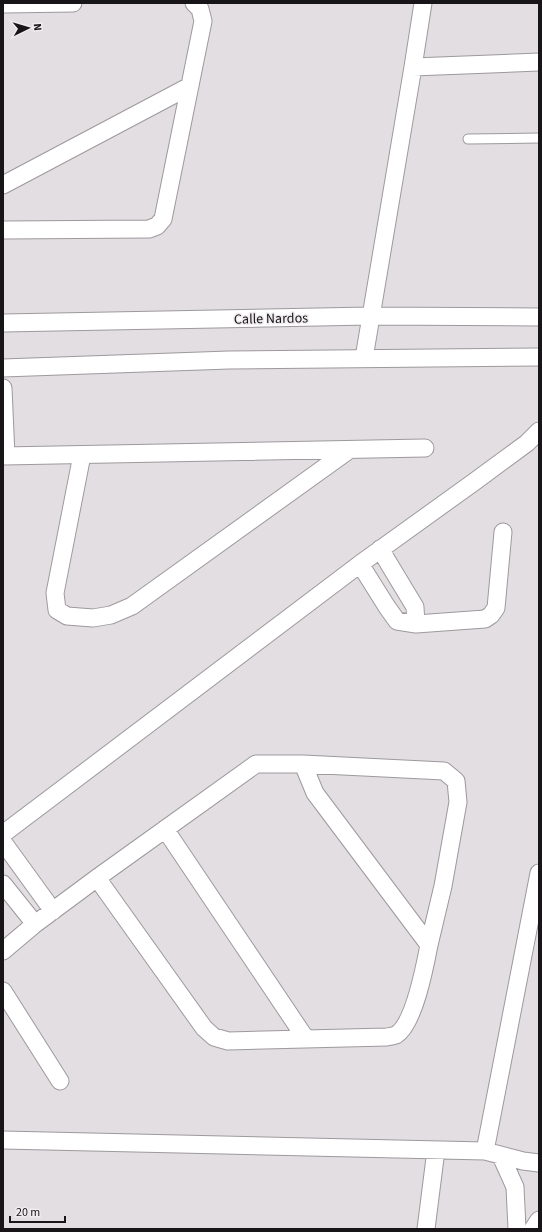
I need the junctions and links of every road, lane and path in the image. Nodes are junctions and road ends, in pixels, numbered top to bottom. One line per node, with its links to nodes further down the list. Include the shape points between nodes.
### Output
1 (73, 3): 5 (street)
2 (194, 3): 9 (street, via 200,9 203,21)
3 (423, 3): 8 (street)
4 (3, 4): 5 (street)
5 (27, 4): 6 (street)
6 (3, 16)
7 (539, 62): 8 (street)
8 (414, 67): 14 (street)
9 (190, 86): 12 (street); 13 (street, via 164,219 157,226 149,229)
10 (539, 138): 11 (lane)
11 (468, 139)
12 (3, 185)
13 (3, 230)
14 (370, 316): 15 (street, Calle Nardos); 16 (street, Calle Nardos); 18 (street)
15 (539, 317)
16 (3, 323)
17 (539, 357): 18 (street)
18 (364, 358): 19 (street)
19 (3, 368)
20 (3, 388): 25 (street)
21 (539, 431): 27 (street, via 527,443)
22 (425, 448): 23 (street)
23 (349, 450): 24 (street); 24 (street, via 132,606 111,615 93,618 67,616 57,610 55,593)
24 (82, 455): 25 (street)
25 (5, 456)
26 (503, 532): 29 (street, via 496,608 491,615 485,619)
27 (380, 549): 28 (street); 29 (street, via 415,608)
28 (360, 564): 29 (street, via 397,621); 32 (street)
29 (416, 624)
30 (303, 764): 31 (street, via 256,764); 39 (street, via 315,793); 39 (street, via 444,771 456,781 458,802)
31 (165, 829): 35 (street); 42 (street)
32 (3, 834)
33 (3, 842): 37 (street)
34 (539, 873): 46 (street)
35 (97, 878): 37 (street); 42 (street, via 204,1028 214,1037 228,1041)
36 (3, 884): 38 (street)
37 (53, 911): 38 (street)
38 (35, 924): 40 (street)
39 (429, 945): 42 (street, via 423,975 408,1022 396,1035)
40 (3, 951)
41 (3, 991): 43 (street)
42 (306, 1039)
43 (60, 1081)
44 (3, 1140): 45 (street)
45 (436, 1150): 46 (street); 50 (street)
46 (484, 1151): 47 (street)
47 (501, 1156): 48 (street); 51 (street, via 515,1186)
48 (539, 1163)
49 (539, 1220): 52 (street)
50 (426, 1229)
51 (517, 1229)
52 (533, 1229)

